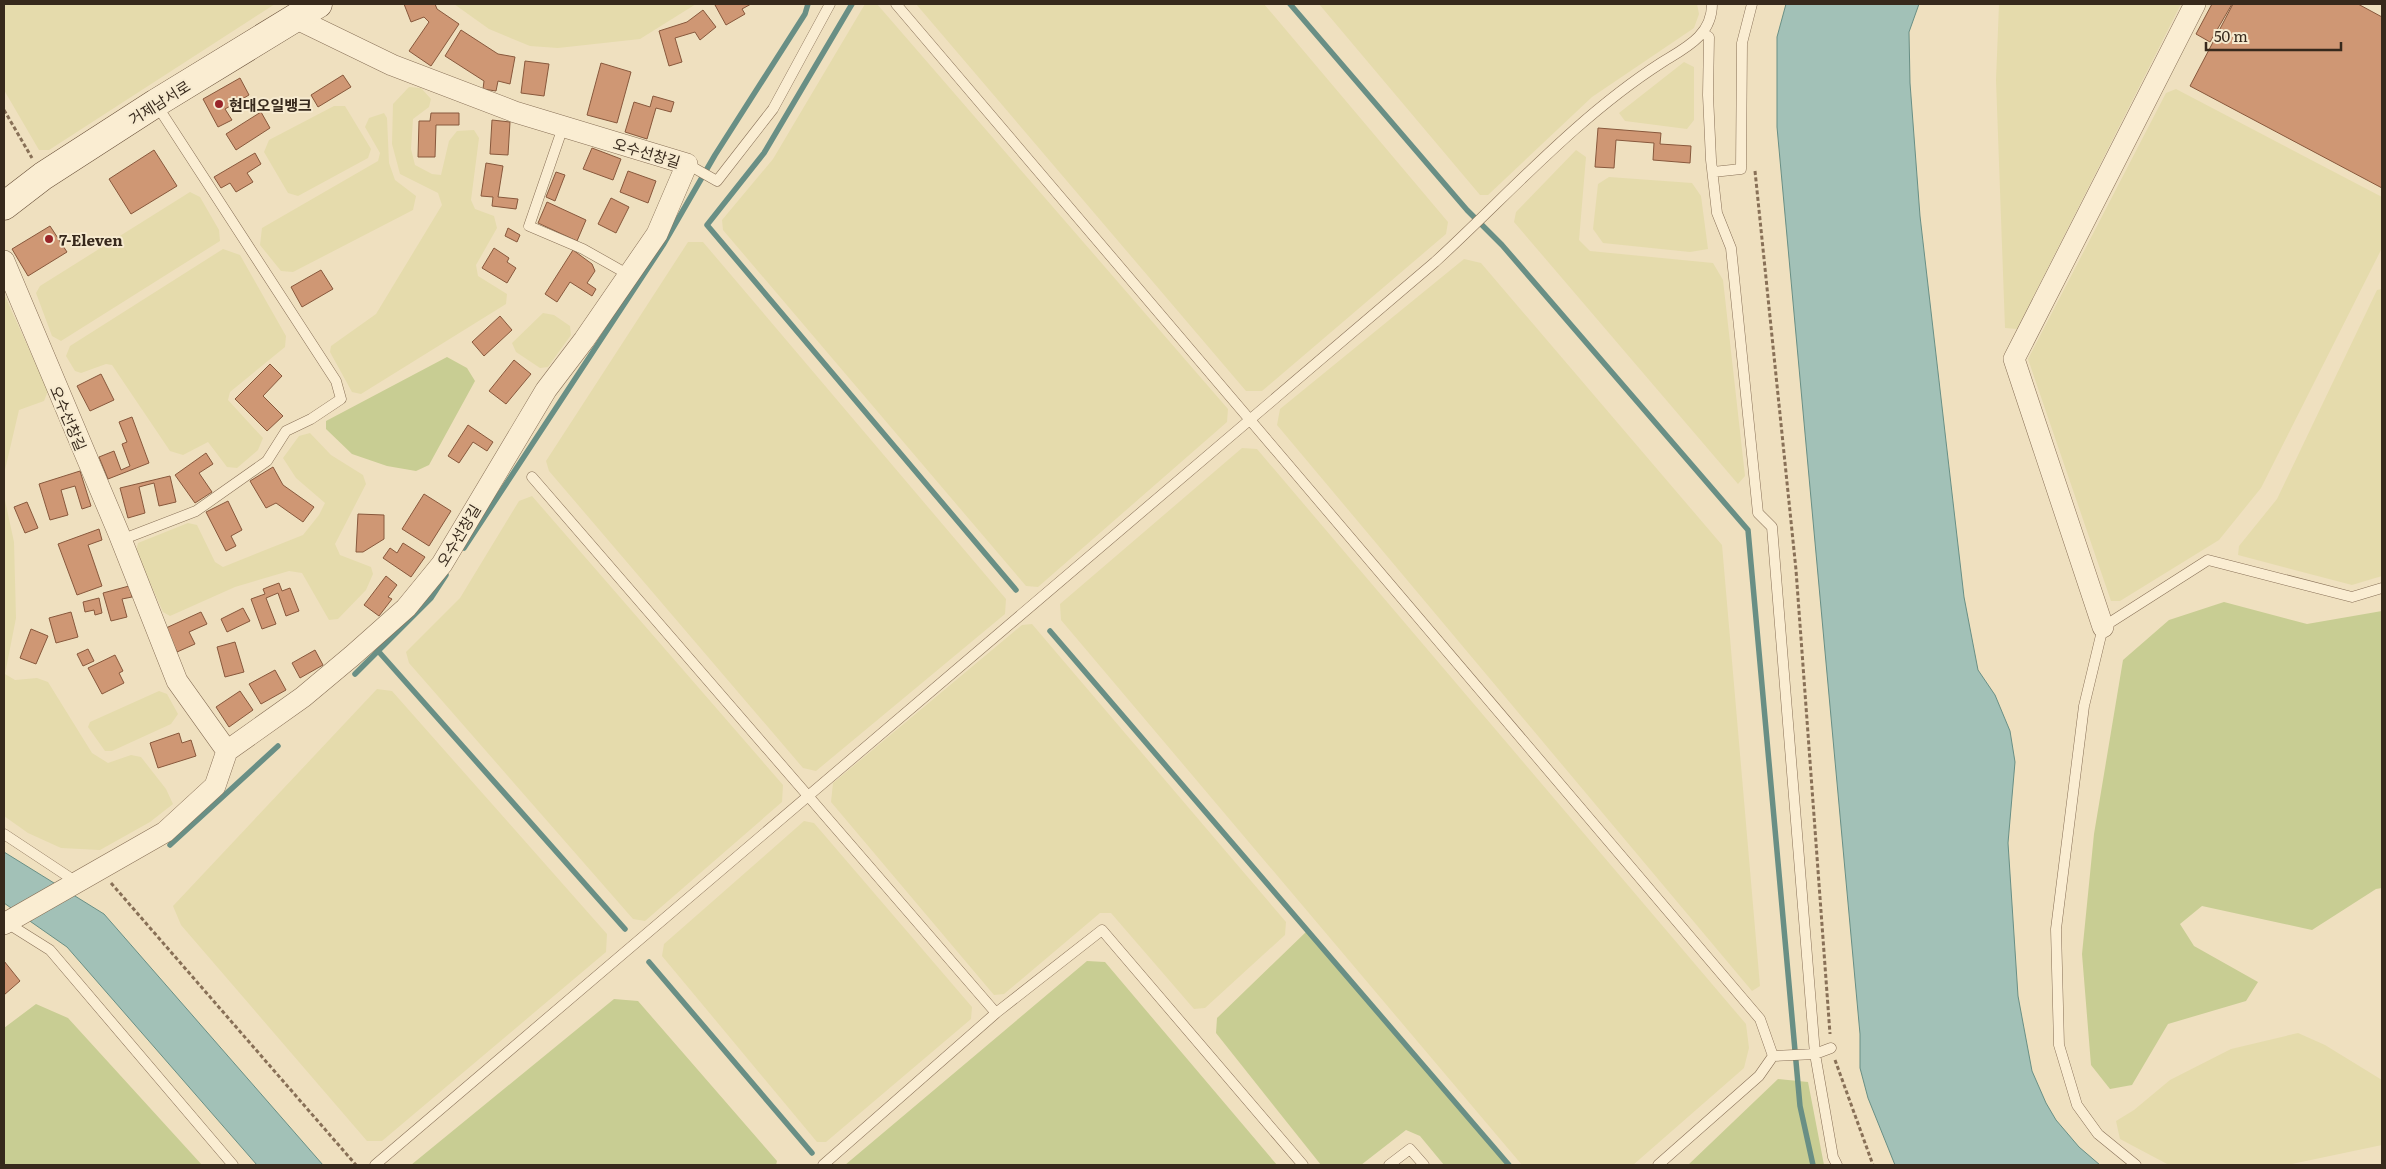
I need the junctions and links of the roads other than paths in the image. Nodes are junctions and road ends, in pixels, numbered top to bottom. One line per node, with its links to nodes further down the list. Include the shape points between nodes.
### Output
1 (318, 4): 7 (main road, 거제남서로)
2 (830, 4): 11 (lane, via 773,109 717,181)
3 (896, 4): 16 (lane)
4 (1712, 4): 8 (lane, via 1712,14)
5 (1752, 4): 12 (lane, via 1742,43 1741,169)
6 (2196, 4): 20 (street, via 2014,360)
7 (293, 17): 9 (main road, 거제남서로); 10 (street, 오수선창길, via 392,65 515,112)
8 (1703, 33): 12 (lane, via 1709,37 1708,95); 16 (lane, via 1592,116 1455,243)
9 (156, 103): 13 (main road, 거제남서로, via 43,176); 18 (lane, via 336,381 341,399 286,431 267,461 196,511)
10 (563, 126): 11 (street, 오수선창길); 15 (lane, via 529,226 583,249)
11 (688, 164): 15 (street, 오수선창길, via 657,234)
12 (1713, 172): 28 (lane, via 1717,213 1731,248 1758,513 1772,527)
13 (4, 206)
14 (4, 261): 18 (street, 오수선창길)
15 (629, 275): 21 (street, 오수선창길, via 546,390 442,564 406,608 304,697)
16 (1250, 418): 22 (lane); 29 (lane, via 1760,1019)
17 (532, 477): 22 (lane)
18 (121, 540): 21 (street, 오수선창길, via 177,681)
19 (2382, 588): 20 (lane, via 2352,597 2208,560)
20 (2103, 628): 38 (lane, via 2084,706 2056,929 2059,1044 2077,1104 2098,1134)
21 (227, 751): 24 (street, via 215,786 165,832)
22 (808, 796): 26 (lane); 31 (lane)
23 (4, 834): 24 (lane)
24 (75, 882): 25 (street)
25 (4, 922): 30 (lane, via 50,950)
26 (996, 1013): 32 (lane); 33 (lane, via 1102,930)
27 (1831, 1048): 28 (lane)
28 (1815, 1054): 29 (lane); 37 (lane)
29 (1773, 1056): 36 (lane, via 1759,1076)
30 (233, 1165)
31 (375, 1165)
32 (823, 1165)
33 (1303, 1165)
34 (1389, 1165): 35 (lane, via 1410,1149)
35 (1424, 1165)
36 (1658, 1165)
37 (1837, 1165)
38 (2136, 1165)

